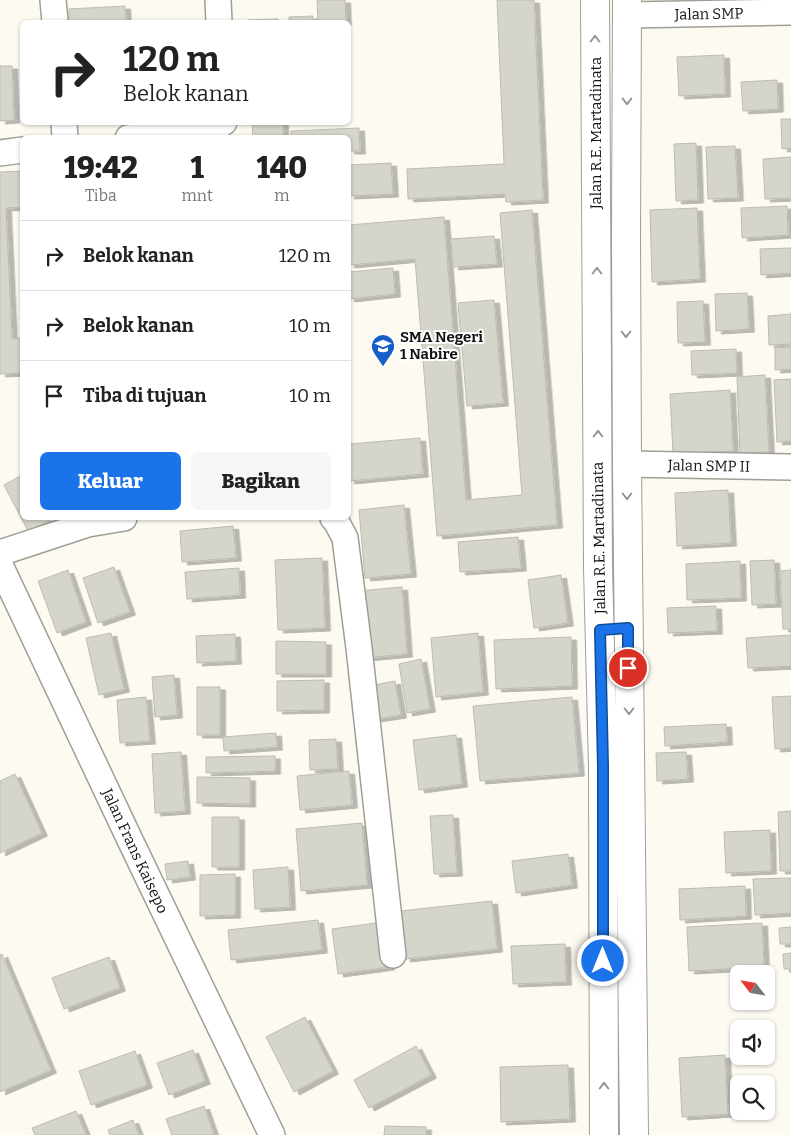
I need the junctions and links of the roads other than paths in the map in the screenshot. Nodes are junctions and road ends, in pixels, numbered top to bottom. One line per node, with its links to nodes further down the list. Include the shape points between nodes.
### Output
1 (53, 0): 6 (street)
2 (218, 0): 7 (street)
3 (595, 0): 19 (highway, Jalan R.E. Martadinata, one-way to 3)
4 (627, 8): 5 (street, Jalan SMP); 12 (highway, Jalan R.E. Martadinata, one-way to 12)
5 (791, 12)
6 (55, 20)
7 (219, 20)
8 (220, 125): 9 (street)
9 (151, 135)
10 (20, 150): 11 (street)
11 (0, 152)
12 (627, 464): 13 (street, Jalan SMP II); 18 (highway, Jalan R.E. Martadinata, one-way to 18)
13 (791, 467)
14 (112, 520): 16 (street, via 88,524)
15 (335, 520): 20 (street, via 345,538)
16 (0, 553)
17 (0, 566): 21 (street, Jalan Frans Kaisepo)
18 (628, 628): 19 (highway); 23 (highway, Jalan R.E. Martadinata, one-way to 23)
19 (600, 630): 22 (highway, Jalan R.E. Martadinata, one-way to 19)
20 (393, 954)
21 (272, 1135)
22 (604, 1135)
23 (634, 1135)

